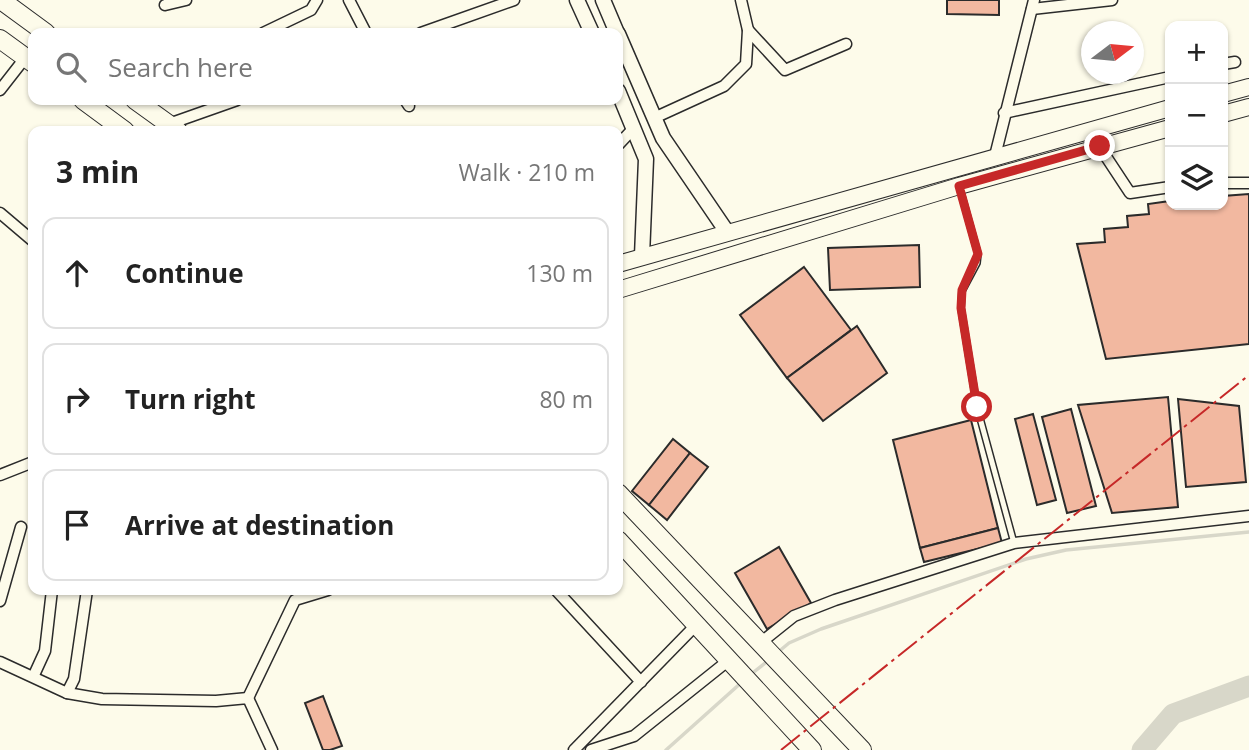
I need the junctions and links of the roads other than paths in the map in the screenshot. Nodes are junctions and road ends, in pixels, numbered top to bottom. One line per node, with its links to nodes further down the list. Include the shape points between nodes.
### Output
1 (1, 0): 13 (main road)
2 (187, 0): 12 (street)
3 (317, 0): 14 (street, via 311,10)
4 (349, 0): 15 (street)
5 (514, 0): 10 (street)
6 (577, 0): 17 (street)
7 (603, 0): 18 (street)
8 (741, 0): 19 (street)
9 (1112, 0): 11 (street)
10 (496, 3): 16 (street)
11 (1033, 4): 37 (street)
12 (165, 5)
13 (39, 28)
14 (273, 28)
15 (363, 28)
16 (434, 28)
17 (590, 28)
18 (615, 28)
19 (748, 30): 21 (street, via 785,70); 39 (street, via 746,64 724,86)
20 (0, 39): 23 (main road)
21 (846, 44)
22 (623, 46): 39 (street)
23 (28, 59)
24 (28, 61): 29 (street)
25 (1235, 62): 26 (street)
26 (1228, 64)
27 (1165, 78): 37 (street)
28 (1249, 87): 30 (main road)
29 (0, 90)
30 (1228, 93)
31 (623, 104): 43 (street)
32 (90, 105): 40 (main road)
33 (146, 105): 41 (main road)
34 (226, 105): 42 (street)
35 (1249, 107): 38 (main road)
36 (1165, 109): 47 (main road)
37 (1004, 113): 47 (street)
38 (1228, 113)
39 (654, 118): 53 (street)
40 (118, 126)
41 (171, 126)
42 (178, 126)
43 (633, 129): 45 (street); 55 (street, via 646,159)
44 (1165, 129): 46 (main road)
45 (623, 140)
46 (1100, 146): 50 (main road); 51 (street, via 1130,193)
47 (995, 156): 53 (main road)
48 (1228, 183): 49 (street)
49 (1249, 183)
50 (959, 186): 57 (main road); 63 (lane, via 978,254 962,290 961,308 977,407)
51 (1165, 188)
52 (0, 213): 54 (street)
53 (727, 232): 55 (main road)
54 (28, 237)
55 (642, 256): 56 (main road)
56 (623, 262)
57 (623, 288)
58 (28, 464): 59 (street)
59 (0, 475)
60 (623, 498): 71 (main road)
61 (1249, 516): 63 (street)
62 (22, 527): 69 (street)
63 (1014, 543): 71 (street, via 794,616)
64 (623, 545): 70 (main road)
65 (51, 595): 74 (street, via 45,651)
66 (86, 595): 76 (street, via 74,679)
67 (312, 595): 77 (street, via 295,600)
68 (561, 595): 75 (street)
69 (0, 601)
70 (696, 625): 72 (main road); 75 (street)
71 (758, 643): 82 (main road)
72 (729, 660): 80 (street, via 634,736); 81 (main road)
73 (0, 662): 74 (street)
74 (34, 675): 76 (street)
75 (641, 681): 79 (street)
76 (67, 693): 77 (street, via 148,702)
77 (248, 698): 78 (street)
78 (272, 750)
79 (574, 750)
80 (591, 750)
81 (812, 750)
82 (862, 750)

